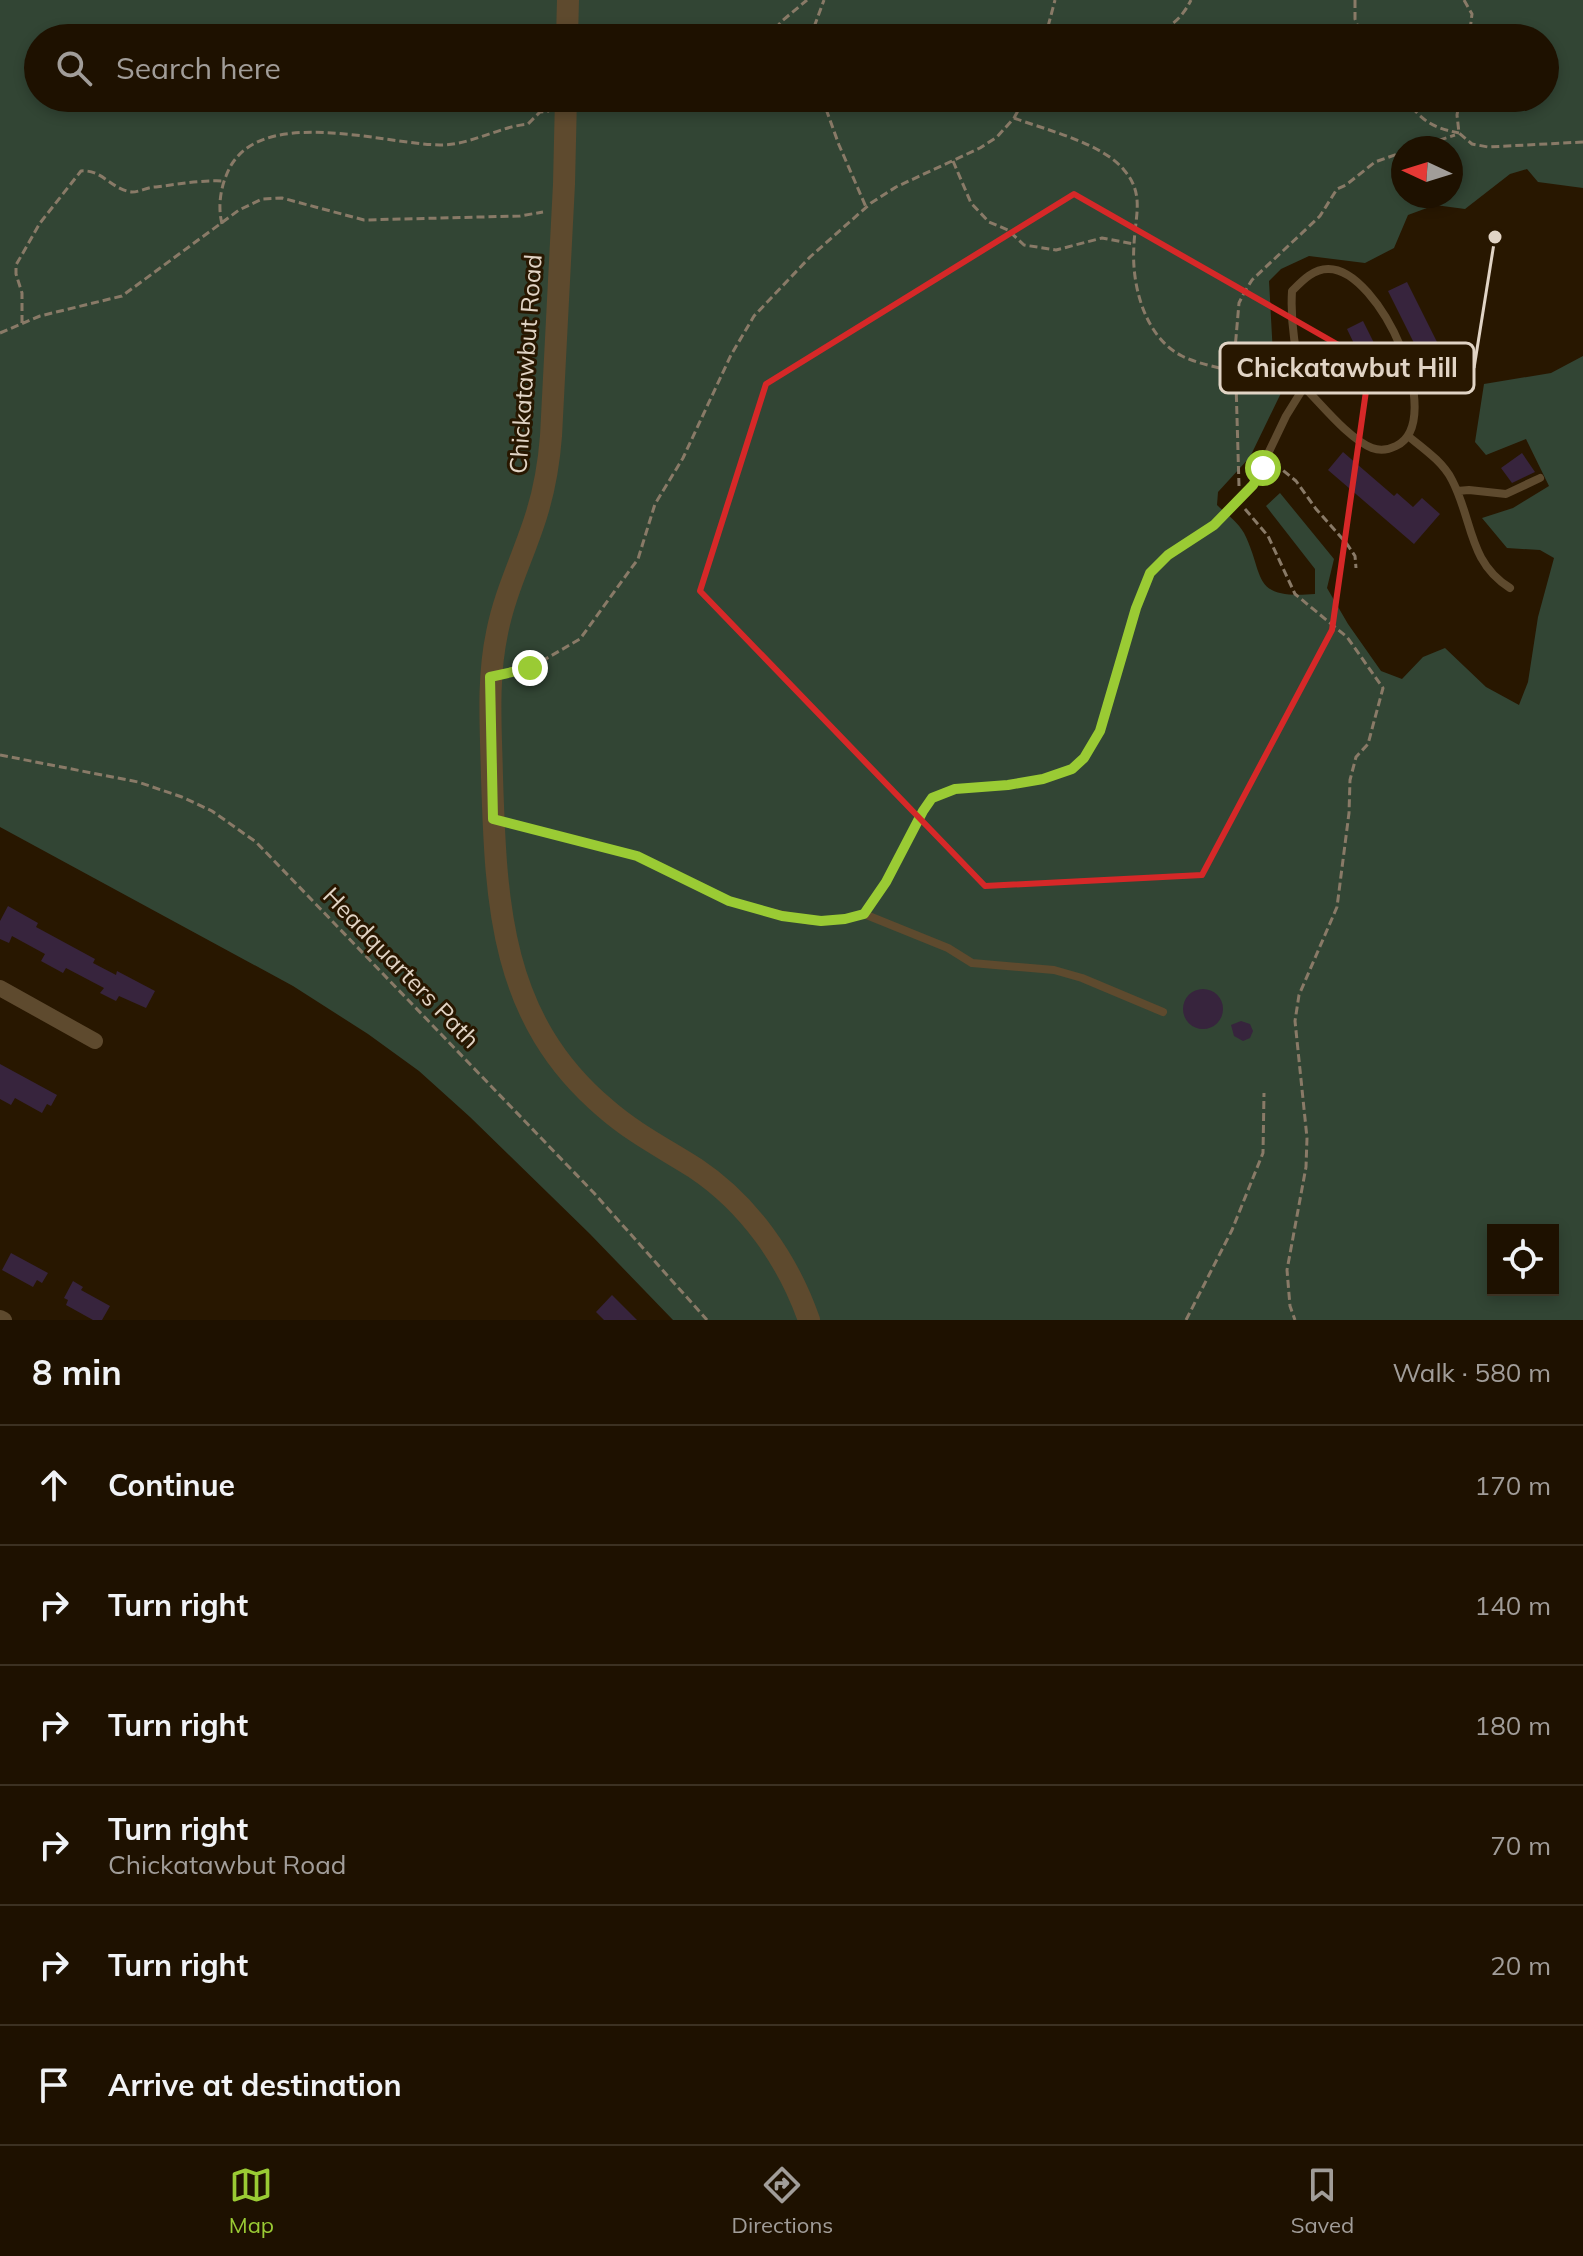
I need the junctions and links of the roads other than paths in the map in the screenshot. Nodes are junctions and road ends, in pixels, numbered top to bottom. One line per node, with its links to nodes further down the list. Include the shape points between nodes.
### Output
1 (568, 0): 2 (main road)
2 (567, 24)
3 (566, 112): 9 (main road, Chickatawbut Road, via 547,475 502,612 490,677)
4 (1304, 387): 5 (lane, via 1369,446 1390,449); 5 (lane, via 1292,291 1312,273 1345,272 1360,283 1397,336 1413,395); 10 (lane, via 1253,485 1214,525 1150,573 1100,731 1084,758 1072,769 1043,779 955,789 932,798)
5 (1408, 436): 7 (lane, via 1438,461)
6 (1540, 478): 7 (lane, via 1506,494)
7 (1457, 491): 8 (lane, via 1480,559)
8 (1510, 588)
9 (493, 819): 10 (lane, via 637,856 729,901 782,916 821,921); 14 (main road, Chickatawbut Road, via 505,940 525,999 547,1041 602,1106 697,1169 739,1205 781,1259)
10 (864, 914): 12 (lane, via 972,963 1054,970)
11 (0, 988): 13 (street)
12 (1163, 1012)
13 (95, 1041)
14 (809, 1320)

